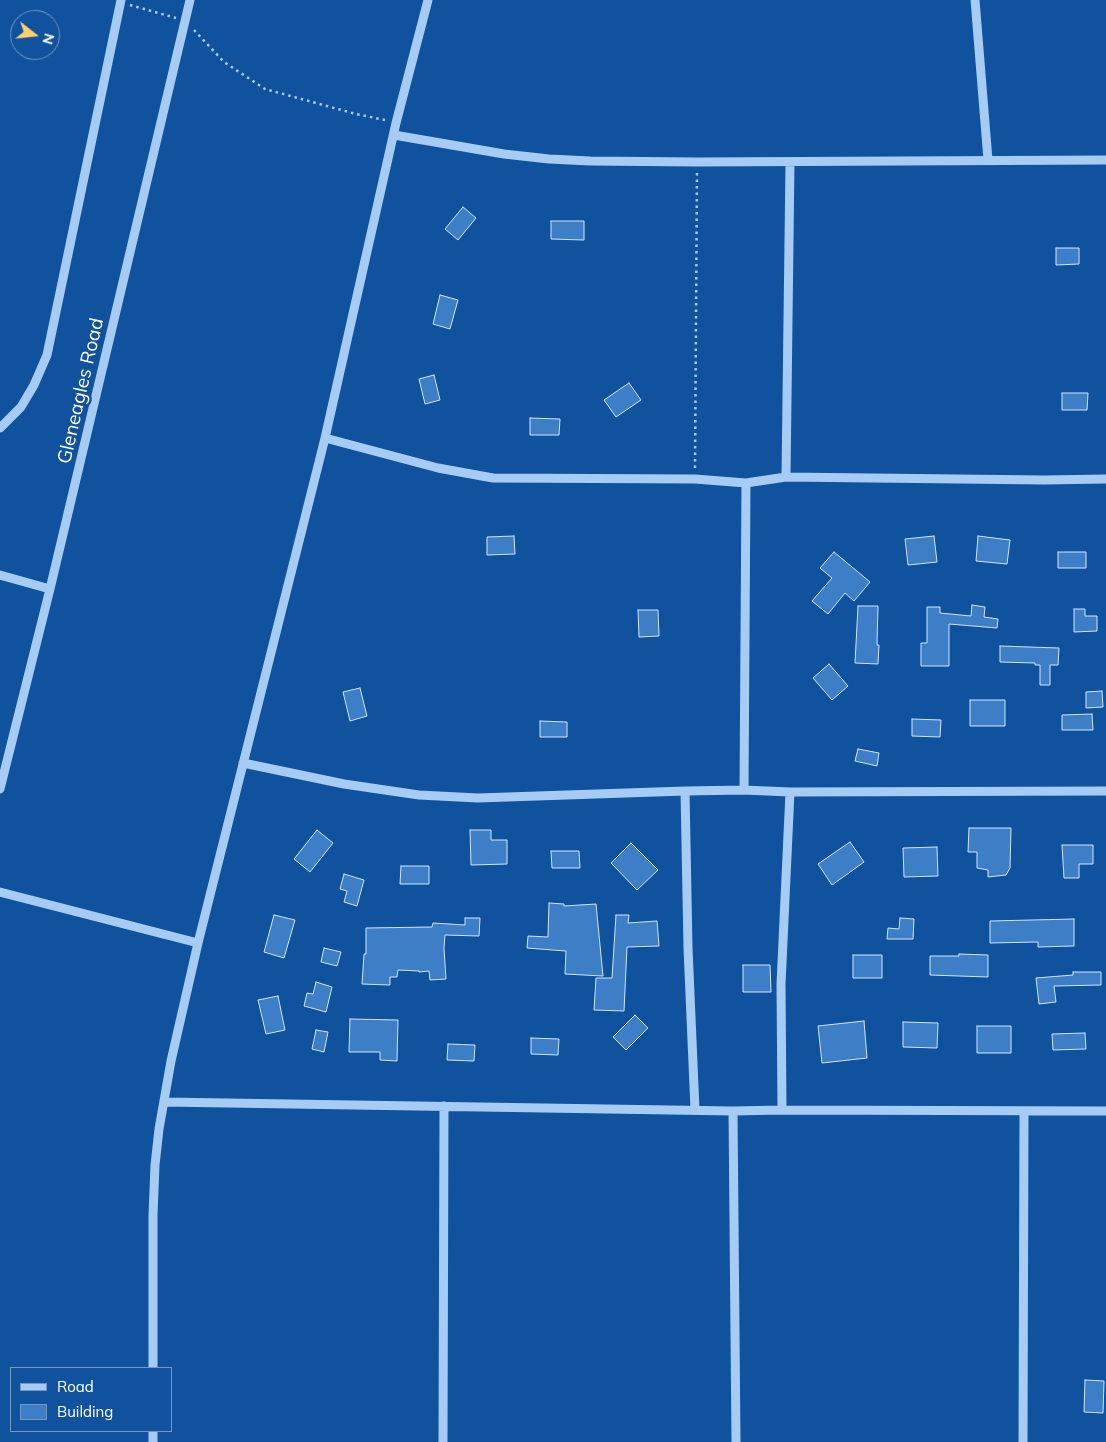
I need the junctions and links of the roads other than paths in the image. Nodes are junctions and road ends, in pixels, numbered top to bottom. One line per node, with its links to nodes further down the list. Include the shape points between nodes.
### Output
1 (190, 0): 15 (street, Gleneagles Road)
2 (428, 0): 5 (street)
3 (975, 0): 6 (street)
4 (121, 1): 9 (street, via 47,356 22,407)
5 (394, 135): 8 (street, via 504,154 590,162); 10 (street)
6 (988, 160): 7 (street); 8 (street)
7 (1106, 160)
8 (790, 162): 11 (street)
9 (0, 428)
10 (325, 438): 13 (street, via 438,468 493,478 695,479); 16 (street)
11 (786, 477): 12 (street); 13 (street)
12 (1106, 479)
13 (746, 483): 18 (street)
14 (0, 575): 15 (street)
15 (50, 589): 17 (street, Gleneagles Road)
16 (243, 763): 19 (street, via 419,796 478,798); 23 (street)
17 (0, 789)
18 (744, 790): 19 (street); 21 (street)
19 (685, 791): 26 (street)
20 (1106, 791): 21 (street)
21 (790, 792): 27 (street, via 782,984)
22 (0, 892): 23 (street)
23 (198, 942): 24 (street)
24 (164, 1102): 25 (street); 31 (street, via 158,1129 153,1205)
25 (444, 1106): 26 (street); 32 (street)
26 (695, 1110): 28 (street)
27 (782, 1110): 28 (street); 29 (street)
28 (733, 1111): 33 (street)
29 (1024, 1111): 30 (street); 34 (street)
30 (1106, 1111)
31 (153, 1367)
32 (443, 1442)
33 (736, 1442)
34 (1023, 1442)

